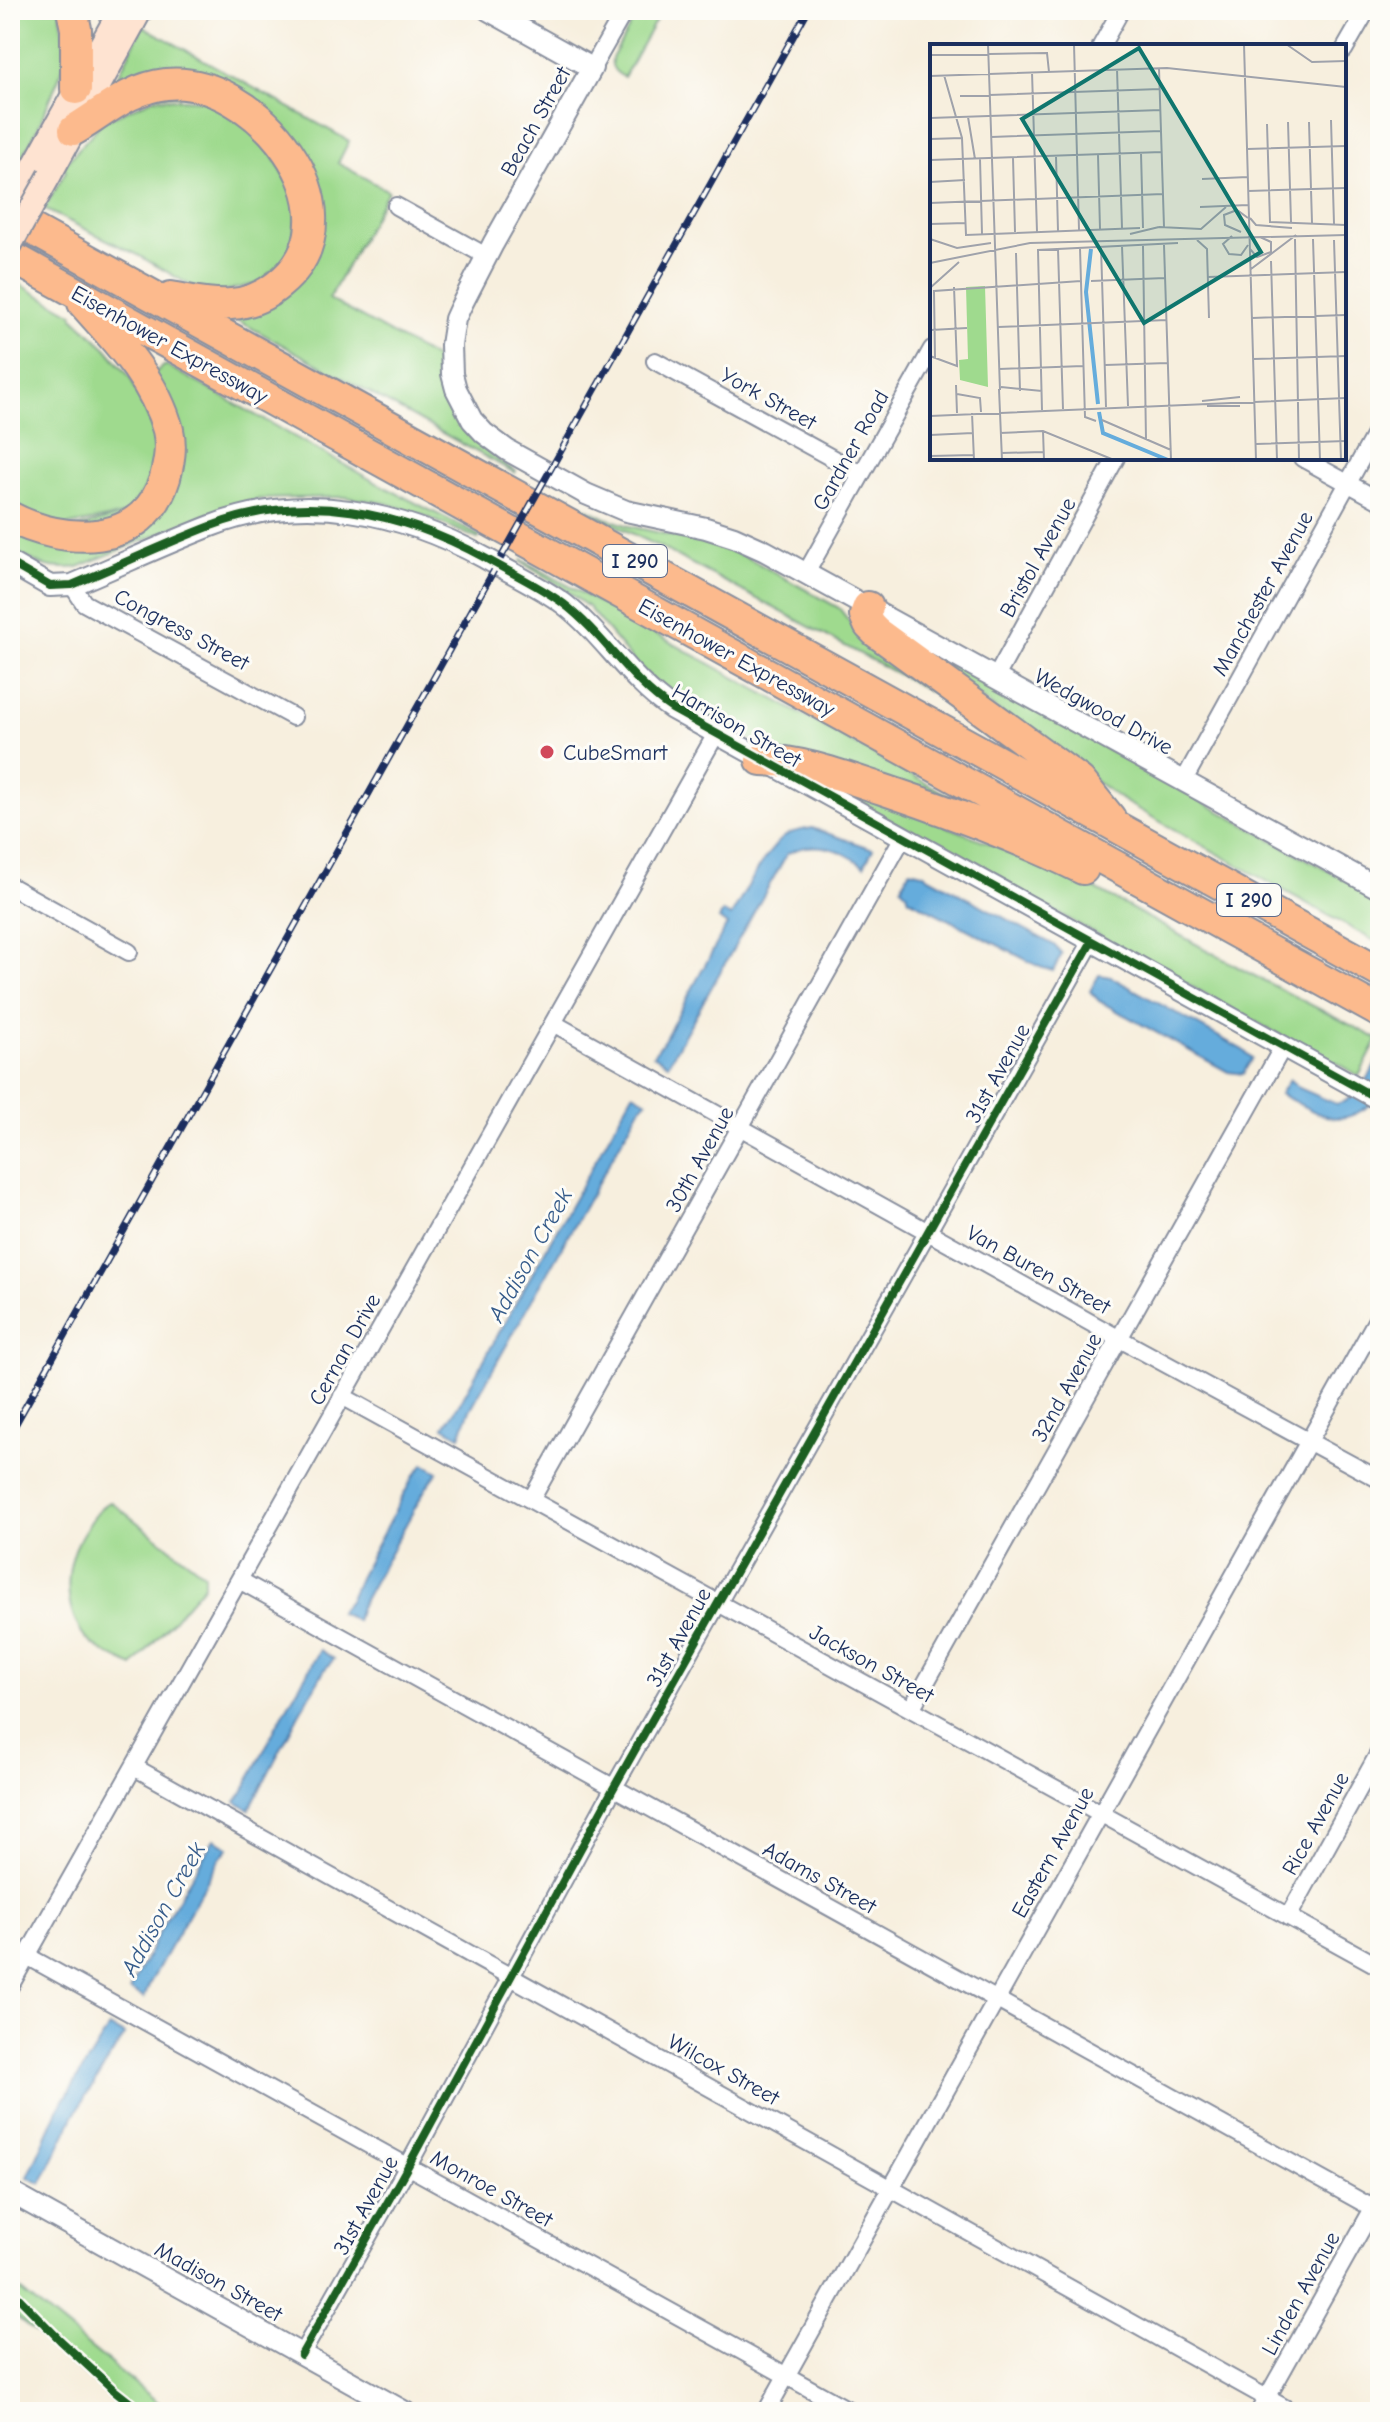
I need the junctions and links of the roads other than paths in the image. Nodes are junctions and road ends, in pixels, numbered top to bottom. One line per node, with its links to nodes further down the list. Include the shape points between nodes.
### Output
1 (72, 10): 11 (highway)
2 (120, 10): 11 (main road)
3 (141, 10): 12 (main road)
4 (488, 10): 10 (street)
5 (625, 10): 10 (street, Beach Street)
6 (1121, 10): 8 (street)
7 (1367, 10): 9 (street)
8 (1102, 44)
9 (1346, 47)
10 (592, 68): 19 (street, Beach Street)
11 (76, 89): 13 (main road)
12 (74, 130): 13 (main road); 21 (highway, via 140,90 190,85 234,100 254,114 274,132 298,170 309,229 298,263 276,287 254,299 216,305)
13 (42, 170): 15 (main road); 17 (main road, bridge)
14 (396, 206): 19 (street)
15 (10, 208)
16 (10, 217): 21 (highway, Eisenhower Expressway / I 290)
17 (10, 246)
18 (10, 256): 20 (highway, Eisenhower Expressway / I 290)
19 (486, 256): 32 (street, Beach Street, via 455,319 451,345 456,389 484,433 605,503 734,537)
20 (71, 289): 30 (highway, via 144,377 159,405 171,448 164,482 144,513 127,527 96,537 63,536); 44 (highway, Eisenhower Expressway / I 290)
21 (151, 294): 40 (highway, Eisenhower Expressway / I 290)
22 (930, 353): 27 (street, Gardner Road)
23 (655, 361): 27 (street, York Street)
24 (1380, 425): 28 (street, Manchester Avenue)
25 (1115, 460): 35 (street, Bristol Avenue)
26 (1306, 460): 28 (street)
27 (861, 474): 32 (street, Gardner Road)
28 (1347, 483): 29 (street); 39 (street, Manchester Avenue)
29 (1380, 501)
30 (10, 517)
31 (10, 563): 33 (street, via 50,586)
32 (806, 573): 34 (street, Wedgwood Drive)
33 (72, 585): 36 (street, Congress Street, via 84,603); 37 (street, Harrison Street, via 242,517 346,509 398,520 448,539 549,594 579,617 652,695)
34 (868, 607): 35 (street, Wedgwood Drive); 40 (highway, via 865,615 876,632 1080,781)
35 (996, 677): 39 (street, Wedgwood Drive)
36 (293, 717)
37 (716, 734): 38 (street, Harrison Street); 49 (street, Cernan Drive)
38 (761, 760): 41 (street, Harrison Street); 44 (highway, via 806,765 911,799 1023,840 1124,890)
39 (1183, 782): 42 (street, Wedgwood Drive)
40 (1118, 829): 47 (highway, Eisenhower Expressway / I 290)
41 (903, 837): 45 (street, Harrison Street); 52 (street, 30th Avenue)
42 (1377, 882)
43 (10, 886): 46 (street)
44 (1190, 907): 48 (highway, Eisenhower Expressway / I 290)
45 (1092, 941): 50 (street, Harrison Street); 53 (street, 31st Avenue)
46 (129, 952)
47 (1380, 972)
48 (1377, 1010)
49 (553, 1023): 52 (street, Van Buren Street); 56 (street, Cernan Drive)
50 (1284, 1045): 51 (street, Harrison Street); 55 (street, 32nd Avenue)
51 (1380, 1100)
52 (742, 1128): 53 (street, Van Buren Street); 59 (street, 30th Avenue)
53 (928, 1232): 55 (street, Van Buren Street); 61 (street, 31st Avenue)
54 (1380, 1314): 57 (street, Eastern Avenue)
55 (1118, 1338): 57 (street, Van Buren Street); 62 (street, 32nd Avenue)
56 (342, 1396): 59 (street, Jackson Street); 60 (street, Cernan Drive)
57 (1309, 1441): 58 (street, Van Buren Street); 66 (street, Eastern Avenue)
58 (1380, 1480)
59 (531, 1500): 61 (street, Jackson Street)
60 (239, 1580): 64 (street, Cernan Drive); 65 (street, Adams Street)
61 (718, 1603): 62 (street, Jackson Street); 65 (street, 31st Avenue)
62 (911, 1709): 66 (street, Jackson Street)
63 (1380, 1751): 67 (street, Rice Avenue)
64 (134, 1767): 68 (street, Cernan Drive); 70 (street, Wilcox Street)
65 (613, 1789): 70 (street, 31st Avenue); 72 (street, Adams Street)
66 (1099, 1813): 67 (street, Jackson Street); 72 (street, Eastern Avenue)
67 (1288, 1917): 69 (street, Jackson Street)
68 (27, 1956): 71 (street, Cernan Drive); 73 (street, Monroe Street)
69 (1380, 1967)
70 (512, 1977): 73 (street, 31st Avenue); 74 (street, Wilcox Street)
71 (10, 1986)
72 (995, 1999): 74 (street, Eastern Avenue); 76 (street, Adams Street)
73 (408, 2166): 77 (street, 31st Avenue); 78 (street, Monroe Street)
74 (891, 2187): 78 (street, Eastern Avenue); 79 (street, Wilcox Street)
75 (10, 2192): 77 (street, Madison Street)
76 (1378, 2205): 79 (street, Linden Avenue)
77 (301, 2355): 80 (street, Madison Street)
78 (786, 2375): 81 (street, Eastern Avenue); 82 (street, Monroe Street)
79 (1263, 2405): 83 (street, Wilcox Street)
80 (405, 2412)
81 (766, 2412)
82 (852, 2412)
83 (1292, 2412)

